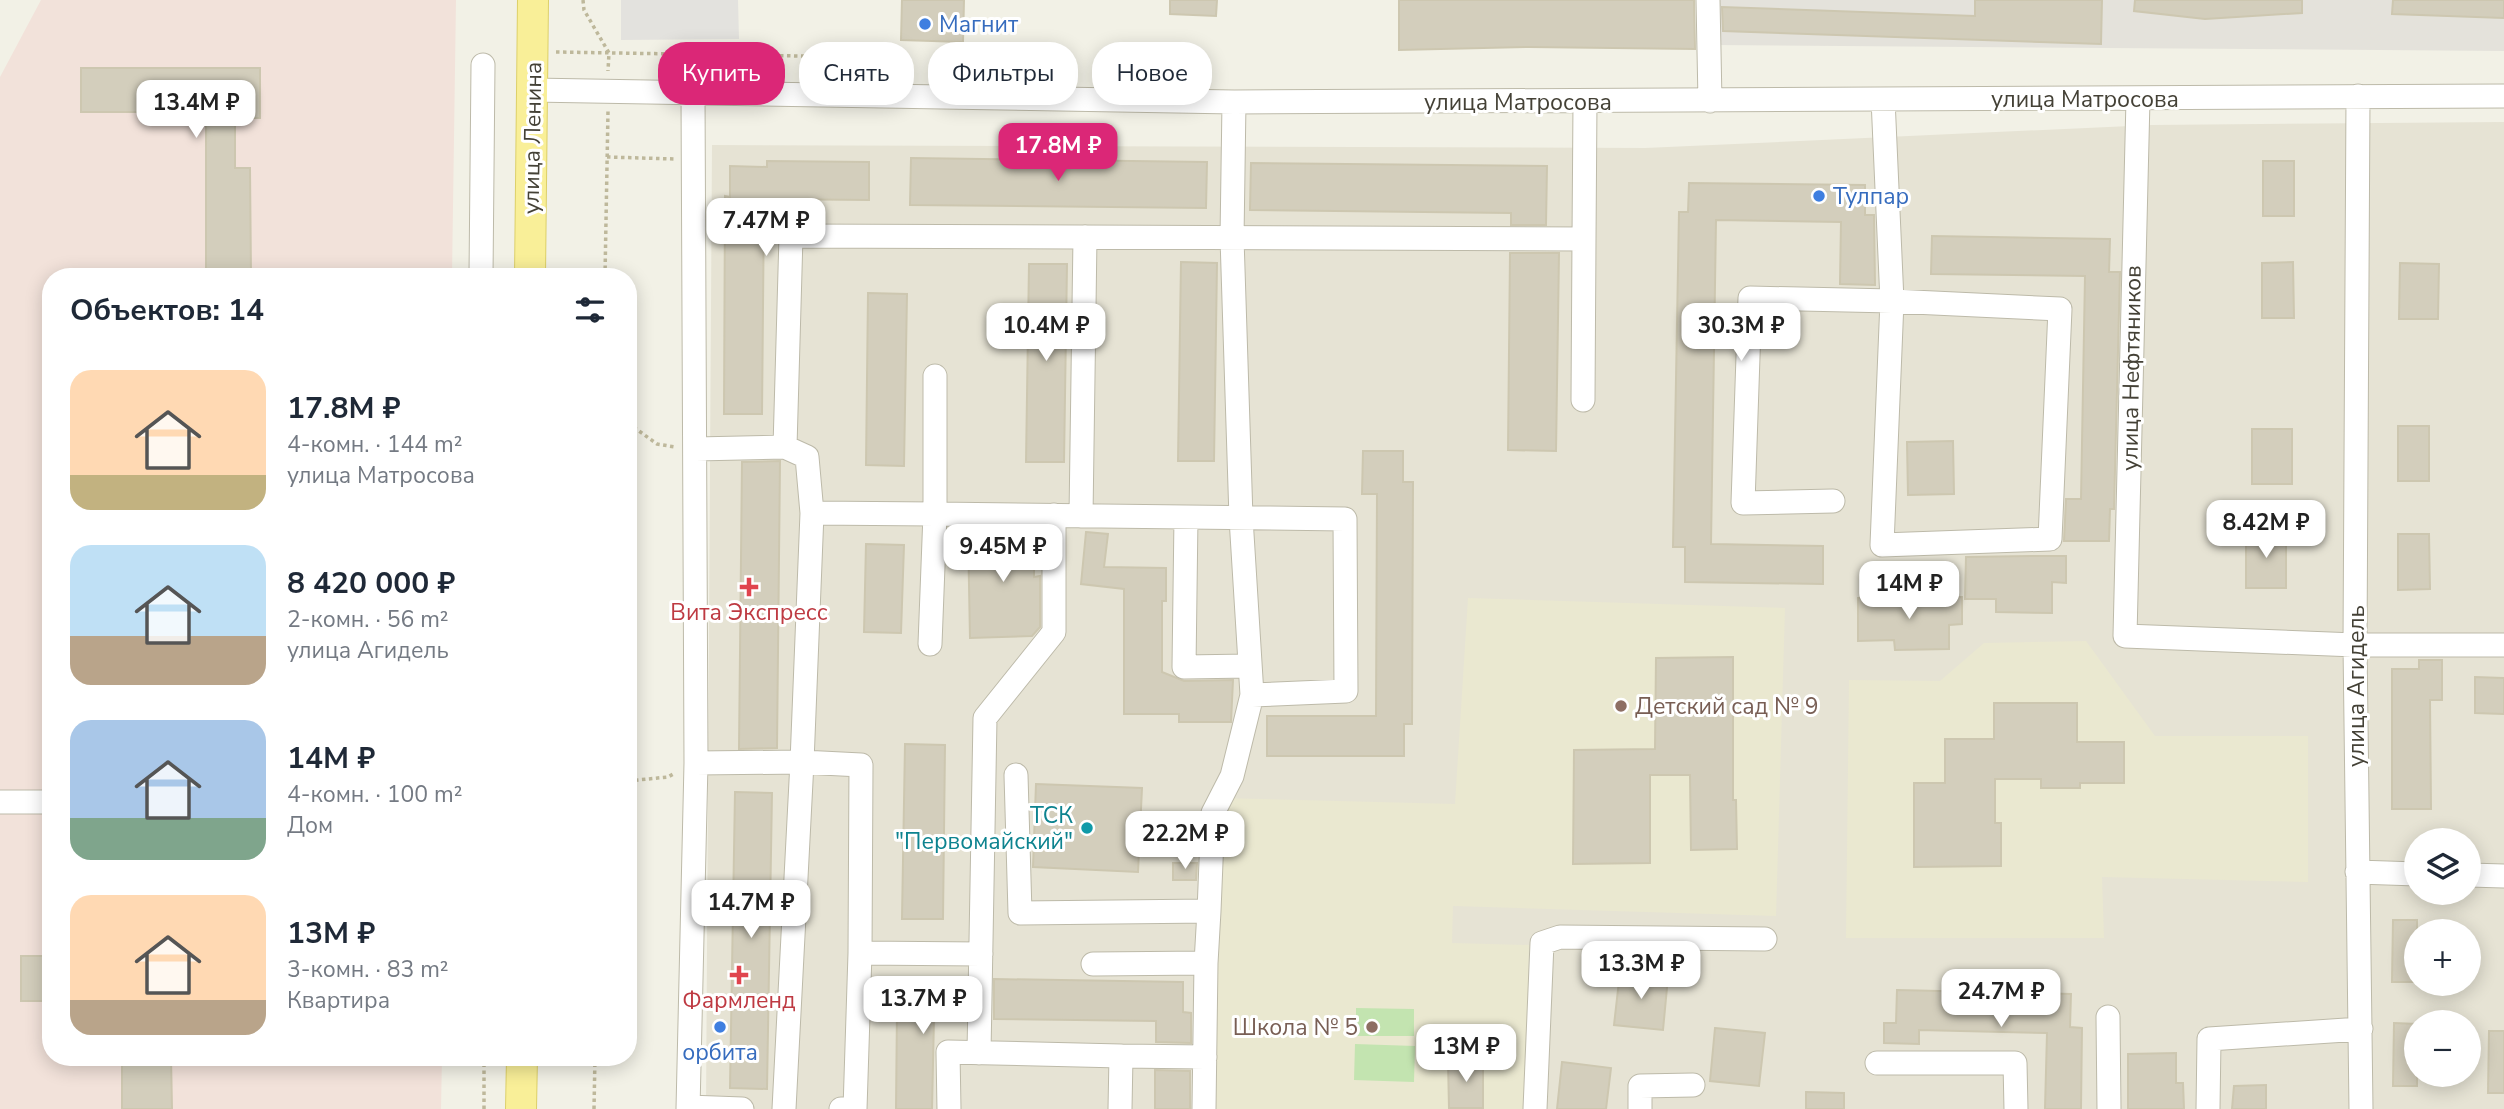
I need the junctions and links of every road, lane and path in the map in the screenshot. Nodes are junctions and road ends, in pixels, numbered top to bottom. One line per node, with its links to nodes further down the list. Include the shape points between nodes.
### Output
1 (533, 0): 4 (main road, улица Ленина)
2 (583, 0): 5 (path)
3 (1707, 0): 16 (street)
4 (532, 52): 5 (path); 8 (main road, улица Ленина)
5 (608, 53): 6 (path); 9 (path)
6 (799, 56)
7 (484, 65): 25 (street)
8 (533, 90): 9 (street, улица Матросова); 26 (main road, улица Ленина)
9 (608, 92): 10 (street, улица Матросова); 20 (path)
10 (658, 93)
11 (2358, 96): 12 (street, улица Матросова); 15 (street, улица Матросова); 42 (street, улица Агидель)
12 (2504, 96)
13 (914, 97): 17 (street, улица Матросова)
14 (1884, 99): 15 (street, улица Матросова); 16 (street, улица Матросова); 28 (street)
15 (2138, 99): 42 (street, улица Нефтяников, via 2125,636)
16 (1710, 101): 18 (street, улица Матросова)
17 (1234, 102): 18 (street, улица Матросова); 23 (street)
18 (1585, 102): 24 (street)
19 (693, 105): 21 (street)
20 (607, 157): 21 (path); 27 (path)
21 (694, 160): 33 (street)
22 (1085, 237): 23 (street); 32 (street, via 791,236); 38 (street)
23 (1232, 238): 24 (street); 40 (street)
24 (1584, 239): 30 (street)
25 (481, 268)
26 (530, 268)
27 (605, 268)
28 (1892, 301): 28 (street, via 1882,545 2050,539 2060,309); 34 (street, via 1750,298 1743,503)
29 (935, 376): 36 (street)
30 (1583, 400)
31 (637, 430): 33 (path, via 657,444)
32 (785, 447): 33 (street); 35 (street, via 807,457)
33 (696, 449): 47 (street)
34 (1833, 500)
35 (812, 513): 36 (street); 46 (street)
36 (935, 514): 37 (street); 41 (street)
37 (1054, 515): 38 (street); 59 (street, via 1054,632 985,718)
38 (1082, 516): 39 (street)
39 (1186, 517): 40 (street); 44 (street, via 1184,667)
40 (1241, 518): 44 (street); 45 (street, via 1345,519 1346,691)
41 (930, 644)
42 (2355, 645): 43 (street); 52 (street, улица Агидель)
43 (2504, 645)
44 (1249, 666): 45 (street)
45 (1252, 695): 56 (street, via 1231,776 1213,813)
46 (802, 762): 47 (street); 58 (street, via 860,765); 77 (street)
47 (696, 763): 49 (path, via 668,777); 72 (street)
48 (1016, 775): 56 (street, via 1020,913)
49 (637, 780)
50 (0, 802): 51 (street)
51 (42, 802)
52 (2357, 872): 53 (street); 63 (street, улица Агидель)
53 (2404, 874)
54 (2481, 875): 55 (street)
55 (2504, 876)
56 (1209, 911): 60 (street)
57 (1765, 939): 82 (street, via 1560,937 1542,943)
58 (860, 953): 59 (street); 78 (street, via 855,1109)
59 (981, 954): 64 (street)
60 (1206, 963): 61 (street); 66 (street)
61 (1093, 964)
62 (2108, 1017): 85 (street)
63 (2361, 1030): 86 (street, via 2209,1039); 87 (street, улица Агидель)
64 (979, 1053): 65 (street); 79 (street, via 948,1052)
65 (1121, 1056): 66 (street); 80 (street)
66 (1205, 1057): 81 (street)
67 (1877, 1063): 84 (street, via 2015,1063)
68 (484, 1066): 73 (path)
69 (522, 1066): 74 (main road)
70 (595, 1066): 75 (path)
71 (1693, 1085): 83 (street, via 1640,1086)
72 (688, 1108): 76 (street)
73 (484, 1109)
74 (521, 1109)
75 (594, 1109)
76 (743, 1109)
77 (784, 1109)
78 (841, 1109)
79 (949, 1109)
80 (1120, 1109)
81 (1204, 1109)
82 (1535, 1109)
83 (1640, 1109)
84 (2016, 1109)
85 (2109, 1109)
86 (2208, 1109)
87 (2361, 1109)

